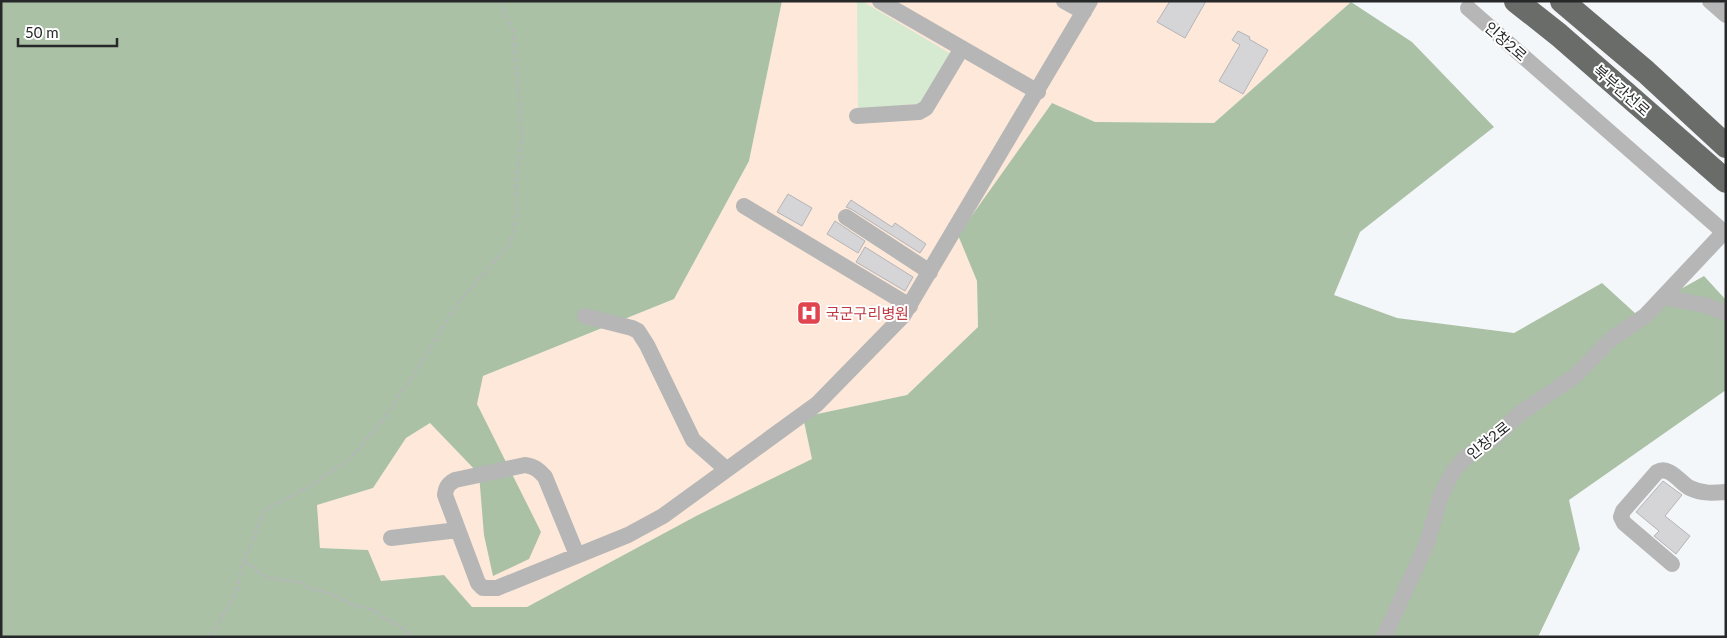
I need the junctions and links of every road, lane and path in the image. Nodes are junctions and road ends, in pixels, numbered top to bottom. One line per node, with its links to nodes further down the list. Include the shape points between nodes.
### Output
1 (500, 1): 30 (path, via 513,30 522,135 516,181 517,215 510,244 457,304 384,419 350,459 265,510)
2 (880, 1): 10 (street)
3 (1064, 1): 7 (street)
4 (1516, 1): 16 (highway, 북부간선로)
5 (1562, 1): 11 (highway, 북부간선로)
6 (1710, 1): 9 (street)
7 (1087, 7): 12 (street)
8 (1468, 8): 19 (street, 인창2로)
9 (1726, 15)
10 (962, 48): 12 (street); 13 (street, via 926,108 918,112)
11 (1646, 72): 14 (highway); 15 (highway, 북부간선로)
12 (1038, 92): 20 (street)
13 (857, 116)
14 (1726, 122)
15 (1726, 146)
16 (1726, 181)
17 (744, 206): 22 (street)
18 (846, 217): 20 (street)
19 (1725, 233): 21 (street, 인창2로)
20 (930, 272): 22 (street)
21 (1663, 297): 23 (street); 34 (street, 인창2로, via 1645,316 1611,340 1575,376 1519,414 1495,437 1465,458 1453,472 1441,495 1427,543)
22 (910, 306): 25 (street, via 818,404)
23 (1726, 312)
24 (585, 316): 25 (street, via 638,332 693,440)
25 (726, 469): 29 (street, via 656,520)
26 (1726, 492): 31 (street, via 1710,493 1691,488 1660,470 1623,511 1624,523)
27 (458, 530): 28 (street); 29 (street, via 482,588 498,588); 29 (street, via 445,495 449,483 532,466 545,477)
28 (391, 538)
29 (577, 555)
30 (244, 562): 32 (path, via 237,590); 33 (path, via 268,578 300,582 353,605 374,610)
31 (1672, 564)
32 (211, 637)
33 (414, 637)
34 (1384, 637)

